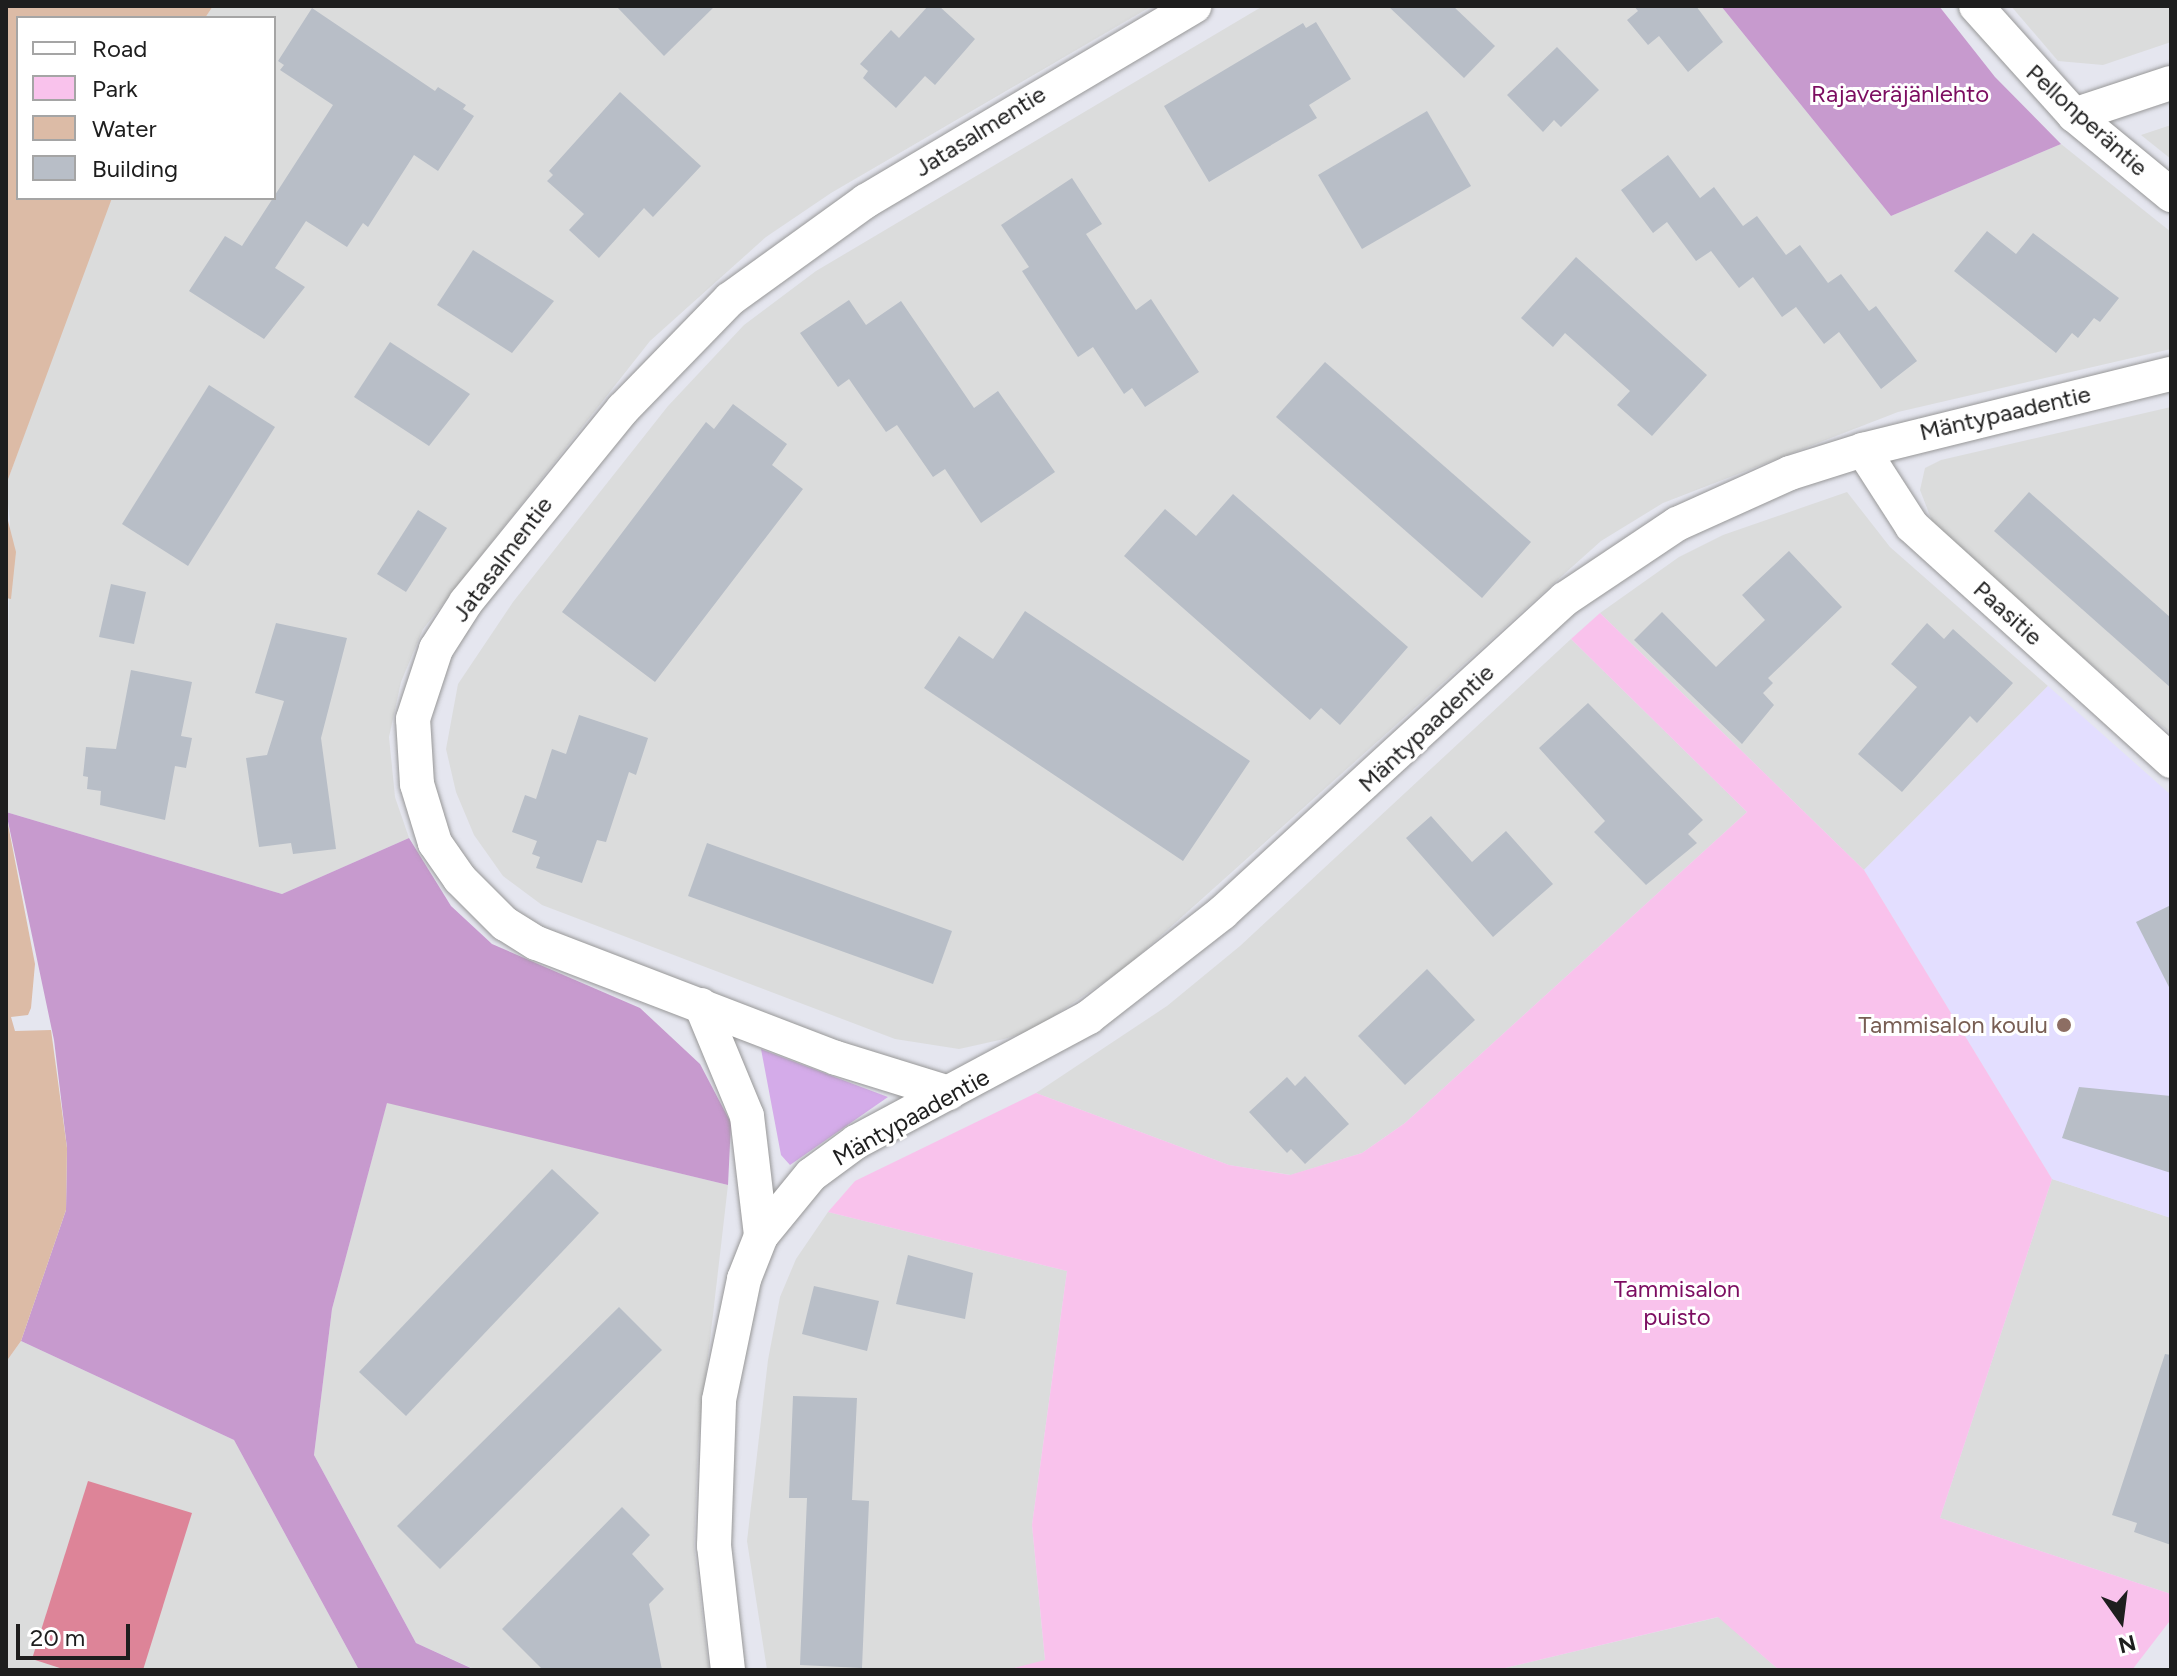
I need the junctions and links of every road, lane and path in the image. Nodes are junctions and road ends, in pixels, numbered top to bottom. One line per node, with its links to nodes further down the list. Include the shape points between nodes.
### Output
1 (1194, 6): 9 (street, Jatasalmentie, via 866,201 730,299 623,409 475,589 436,649 419,694 412,750 435,843 460,879 505,924 536,943)
2 (1976, 6): 4 (street, Pellonperäntie)
3 (2171, 83): 4 (street)
4 (2074, 115): 5 (street, Pellonperäntie)
5 (2171, 195)
6 (2171, 374): 7 (street, Mäntypaadentie)
7 (1863, 450): 8 (street, Paasitie, via 1912,526); 10 (street, Mäntypaadentie, via 1739,494 1621,560 1565,599 1351,798 1165,960 1089,1017)
8 (2171, 761)
9 (701, 1005): 10 (street, Jatasalmentie, via 836,1058); 11 (street, Mäntypaadentie, via 747,1116)
10 (949, 1093): 11 (street, Mäntypaadentie, via 856,1142 811,1175)
11 (761, 1236): 12 (street, Mäntypaadentie, via 744,1279 730,1341 713,1473 718,1592)
12 (728, 1670)

